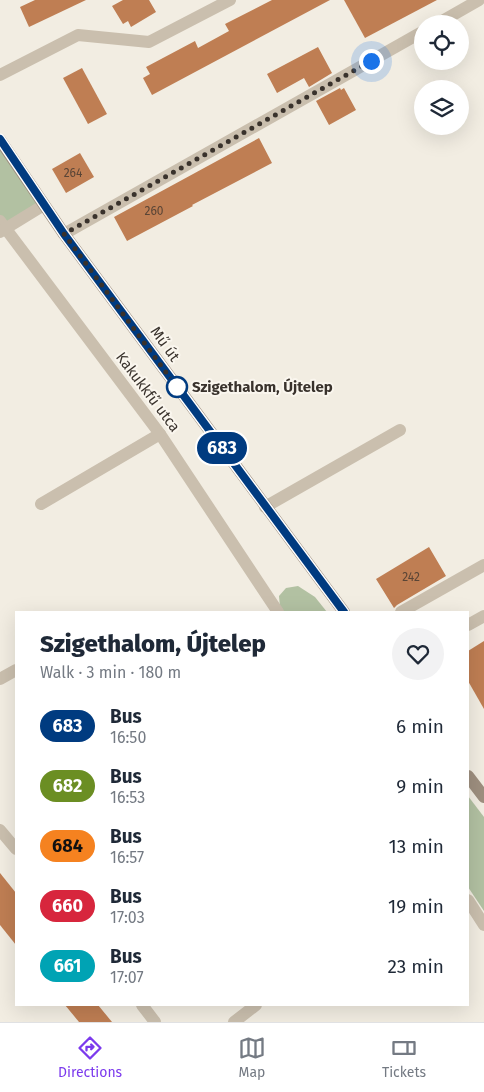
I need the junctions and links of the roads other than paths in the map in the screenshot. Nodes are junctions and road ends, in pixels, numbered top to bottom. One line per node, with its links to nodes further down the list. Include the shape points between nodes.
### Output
1 (230, 0): 5 (street, via 149,42 78,35)
2 (479, 0): 3 (street)
3 (453, 15)
4 (414, 37): 9 (street)
5 (0, 75)
6 (0, 140): 7 (street, Mű út)
7 (44, 204): 8 (street); 9 (street, Mű út)
8 (2, 228): 11 (street, Kakukkfű utca)
9 (64, 234): 13 (street, Mű út)
10 (400, 430): 13 (street)
11 (160, 434): 12 (street); 15 (street, Kakukkfű utca)
12 (41, 504)
13 (265, 507): 16 (street, Mű út)
14 (484, 565): 17 (street)
15 (277, 611)
16 (343, 611)
17 (403, 611)
18 (484, 616): 19 (street)
19 (469, 624)
20 (15, 671): 21 (street)
21 (0, 679)
22 (469, 777): 23 (street)
23 (484, 797)
24 (0, 830): 25 (street)
25 (15, 848)
26 (469, 902): 27 (street)
27 (484, 925)
28 (143, 1006): 30 (street)
29 (255, 1006): 31 (street)
30 (155, 1022)
31 (234, 1022)

